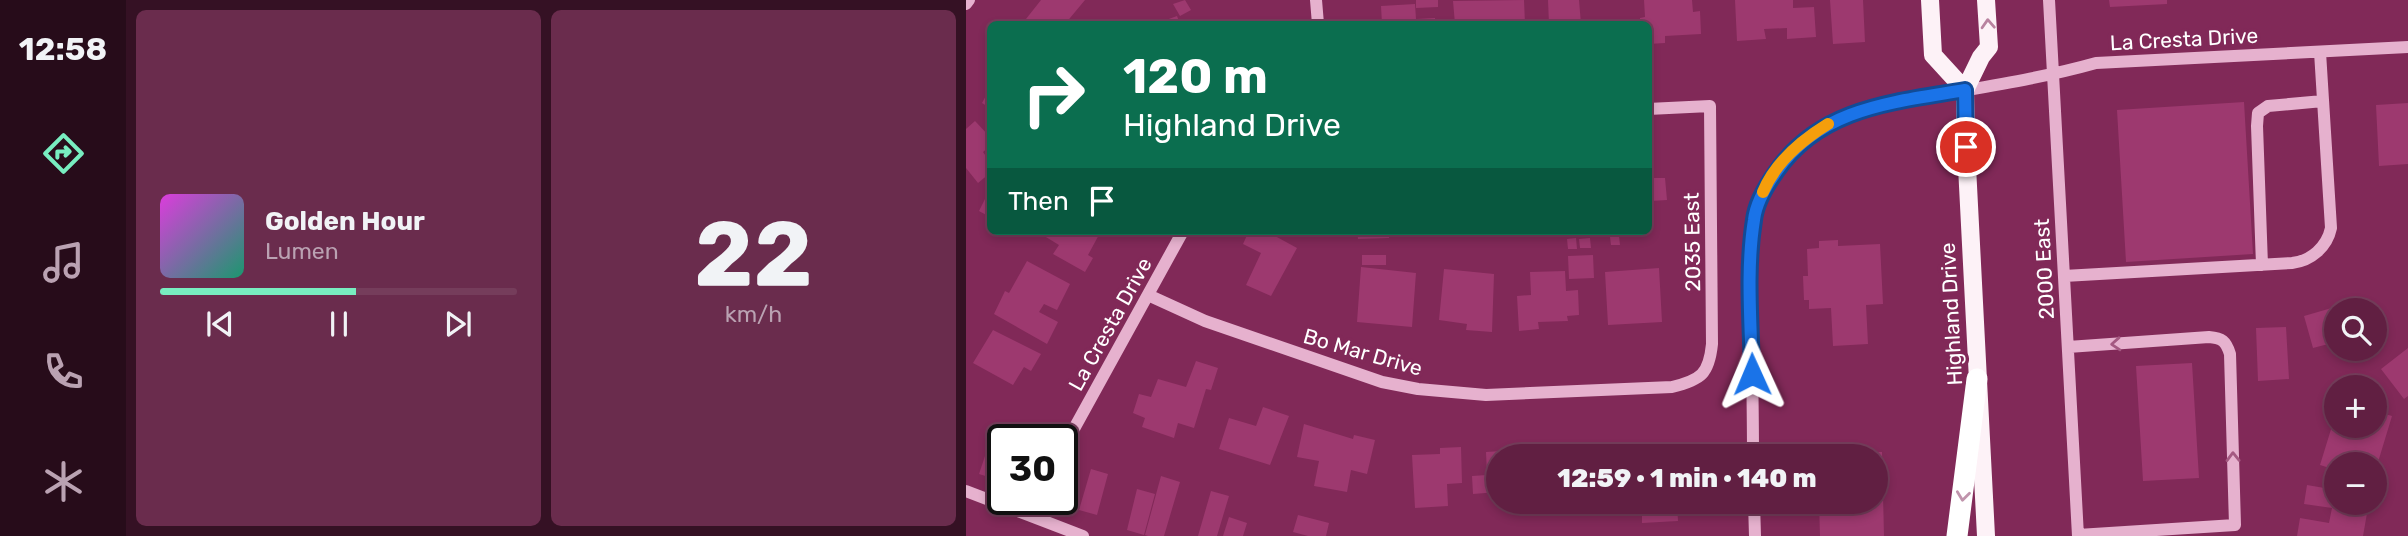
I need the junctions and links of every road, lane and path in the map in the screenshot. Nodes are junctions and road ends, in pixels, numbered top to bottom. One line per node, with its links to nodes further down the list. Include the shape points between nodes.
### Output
1 (1316, 0): 5 (street)
2 (1930, 0): 9 (main road, via 1933,55)
3 (1986, 0): 9 (main road, Highland Drive, one-way to 3, via 1989,47)
4 (2049, 0): 8 (street, 2000 East)
5 (1318, 21)
6 (2408, 47): 7 (street, La Cresta Drive)
7 (2320, 52): 8 (street, La Cresta Drive, via 2096,63); 10 (street)
8 (2053, 75): 9 (street, La Cresta Drive); 14 (street, 2000 East)
9 (1965, 90): 18 (main road, Highland Drive); 20 (street, La Cresta Drive, via 1832,121 1785,159 1766,186 1754,217 1751,264)
10 (2323, 101): 13 (street, via 2329,235 2316,253 2300,262); 13 (street, via 2269,106 2258,113)
11 (1652, 109): 17 (street, 2035 East, via 1710,106 1712,344 1710,363)
12 (1181, 235): 15 (street, La Cresta Drive)
13 (2262, 265): 14 (street)
14 (2064, 276): 16 (street, 2000 East)
15 (1148, 295): 17 (street, Bo Mar Drive, via 1205,321 1382,382 1418,389 1486,395 1672,387); 19 (street, La Cresta Drive)
16 (2068, 347): 27 (street, 2000 East); 27 (street, one-way to 16, via 2235,525 2231,374 2227,343 2221,338)
17 (1702, 375)
18 (1977, 379): 25 (highway, one-way to 25); 26 (main road, Highland Drive)
19 (1077, 424)
20 (1754, 444)
21 (966, 491): 23 (street)
22 (1754, 514): 24 (street)
23 (1083, 536)
24 (1755, 536)
25 (1957, 536)
26 (1986, 536)
27 (2078, 536)

